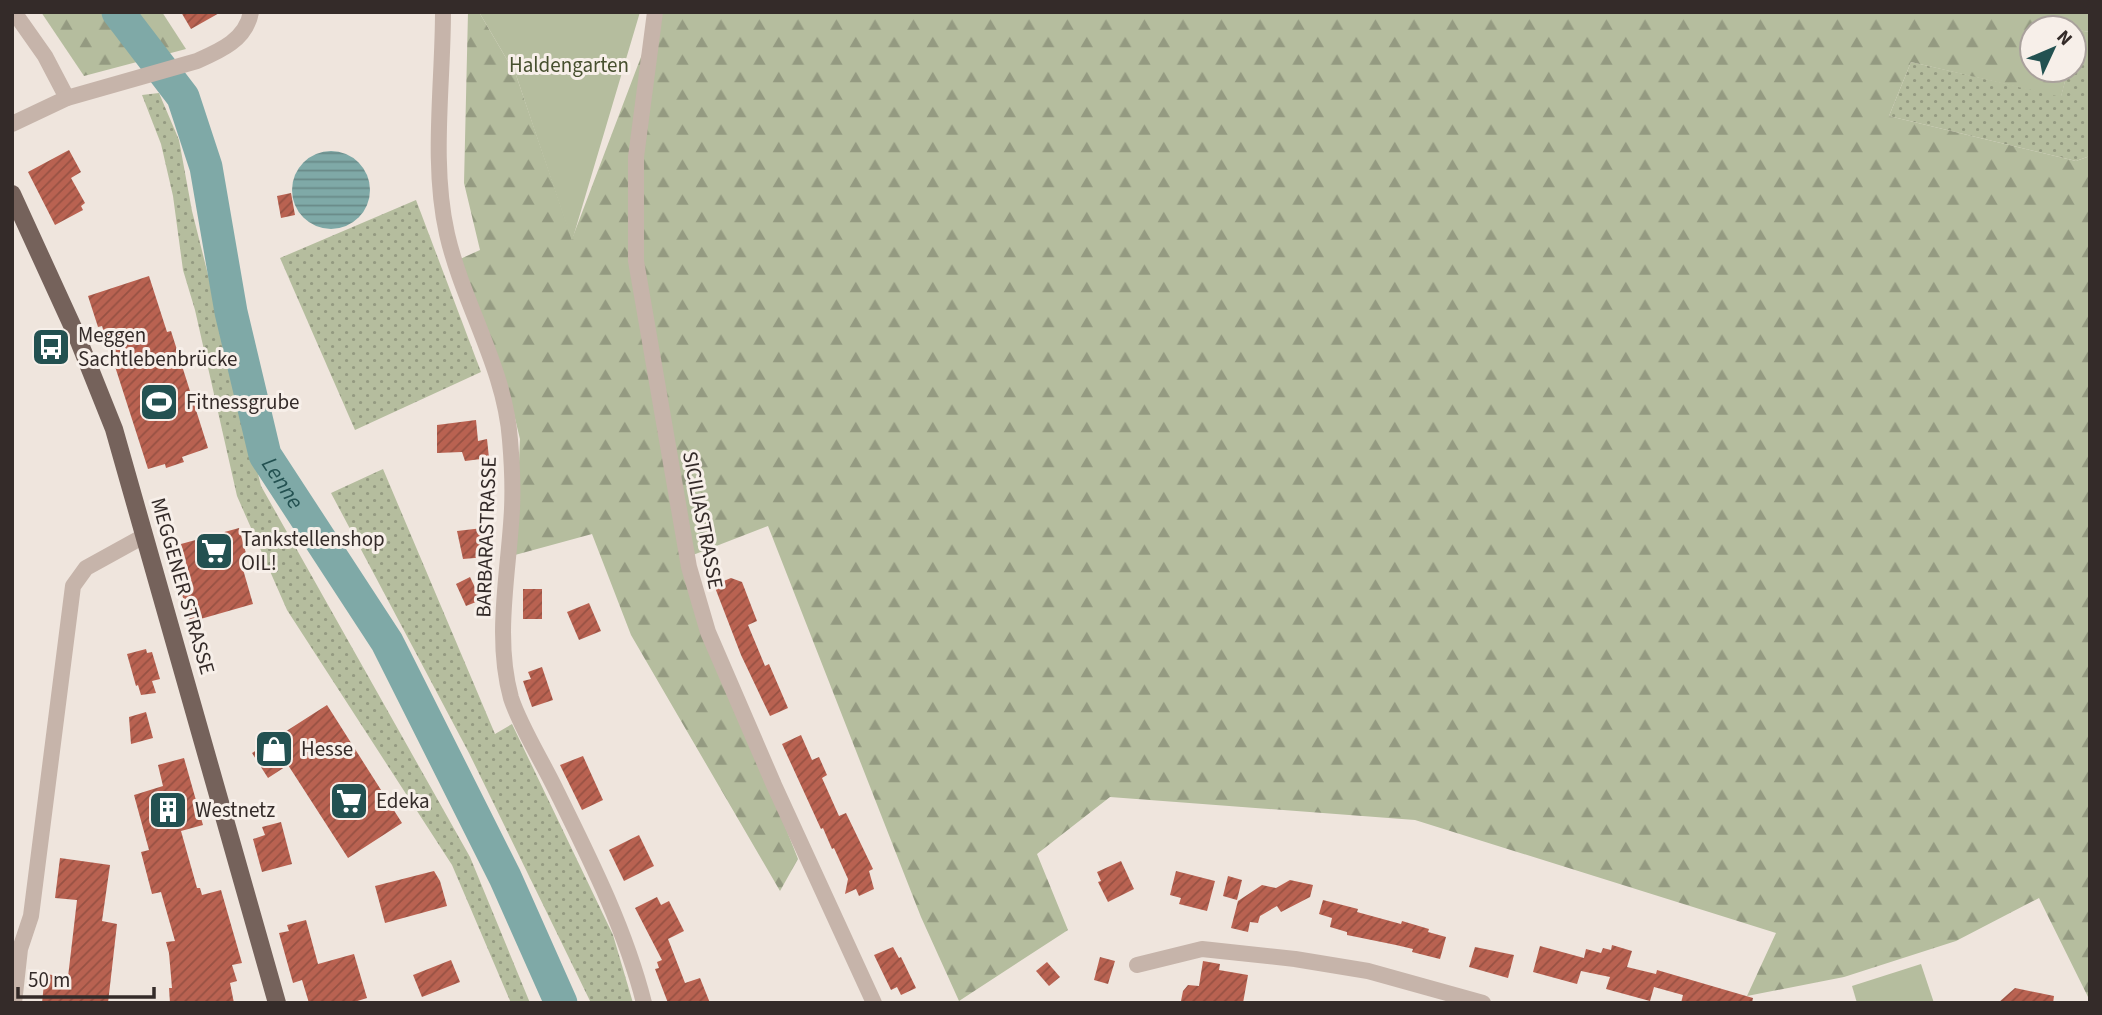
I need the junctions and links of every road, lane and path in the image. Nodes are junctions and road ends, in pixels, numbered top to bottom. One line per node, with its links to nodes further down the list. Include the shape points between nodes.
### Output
1 (14, 12): 5 (street)
2 (251, 12): 5 (street, via 239,36 217,53)
3 (443, 12): 12 (street, BARBARASTRASSE, via 443,215 505,406 510,439 512,507 503,631 506,679 624,938)
4 (654, 12): 13 (street, SICILIASTRASSE, via 636,157 636,261 689,567 708,632)
5 (67, 98): 6 (street)
6 (12, 124)
7 (12, 194): 8 (main road, MEGGENER STRASSE, via 92,371)
8 (144, 536): 10 (street, via 86,568 74,586 32,916 20,949); 11 (main road, MEGGENER STRASSE)
9 (1137, 965): 14 (street, via 1202,949 1295,959 1368,971)
10 (14, 1003)
11 (277, 1003)
12 (644, 1003)
13 (873, 1003)
14 (1483, 1003)

